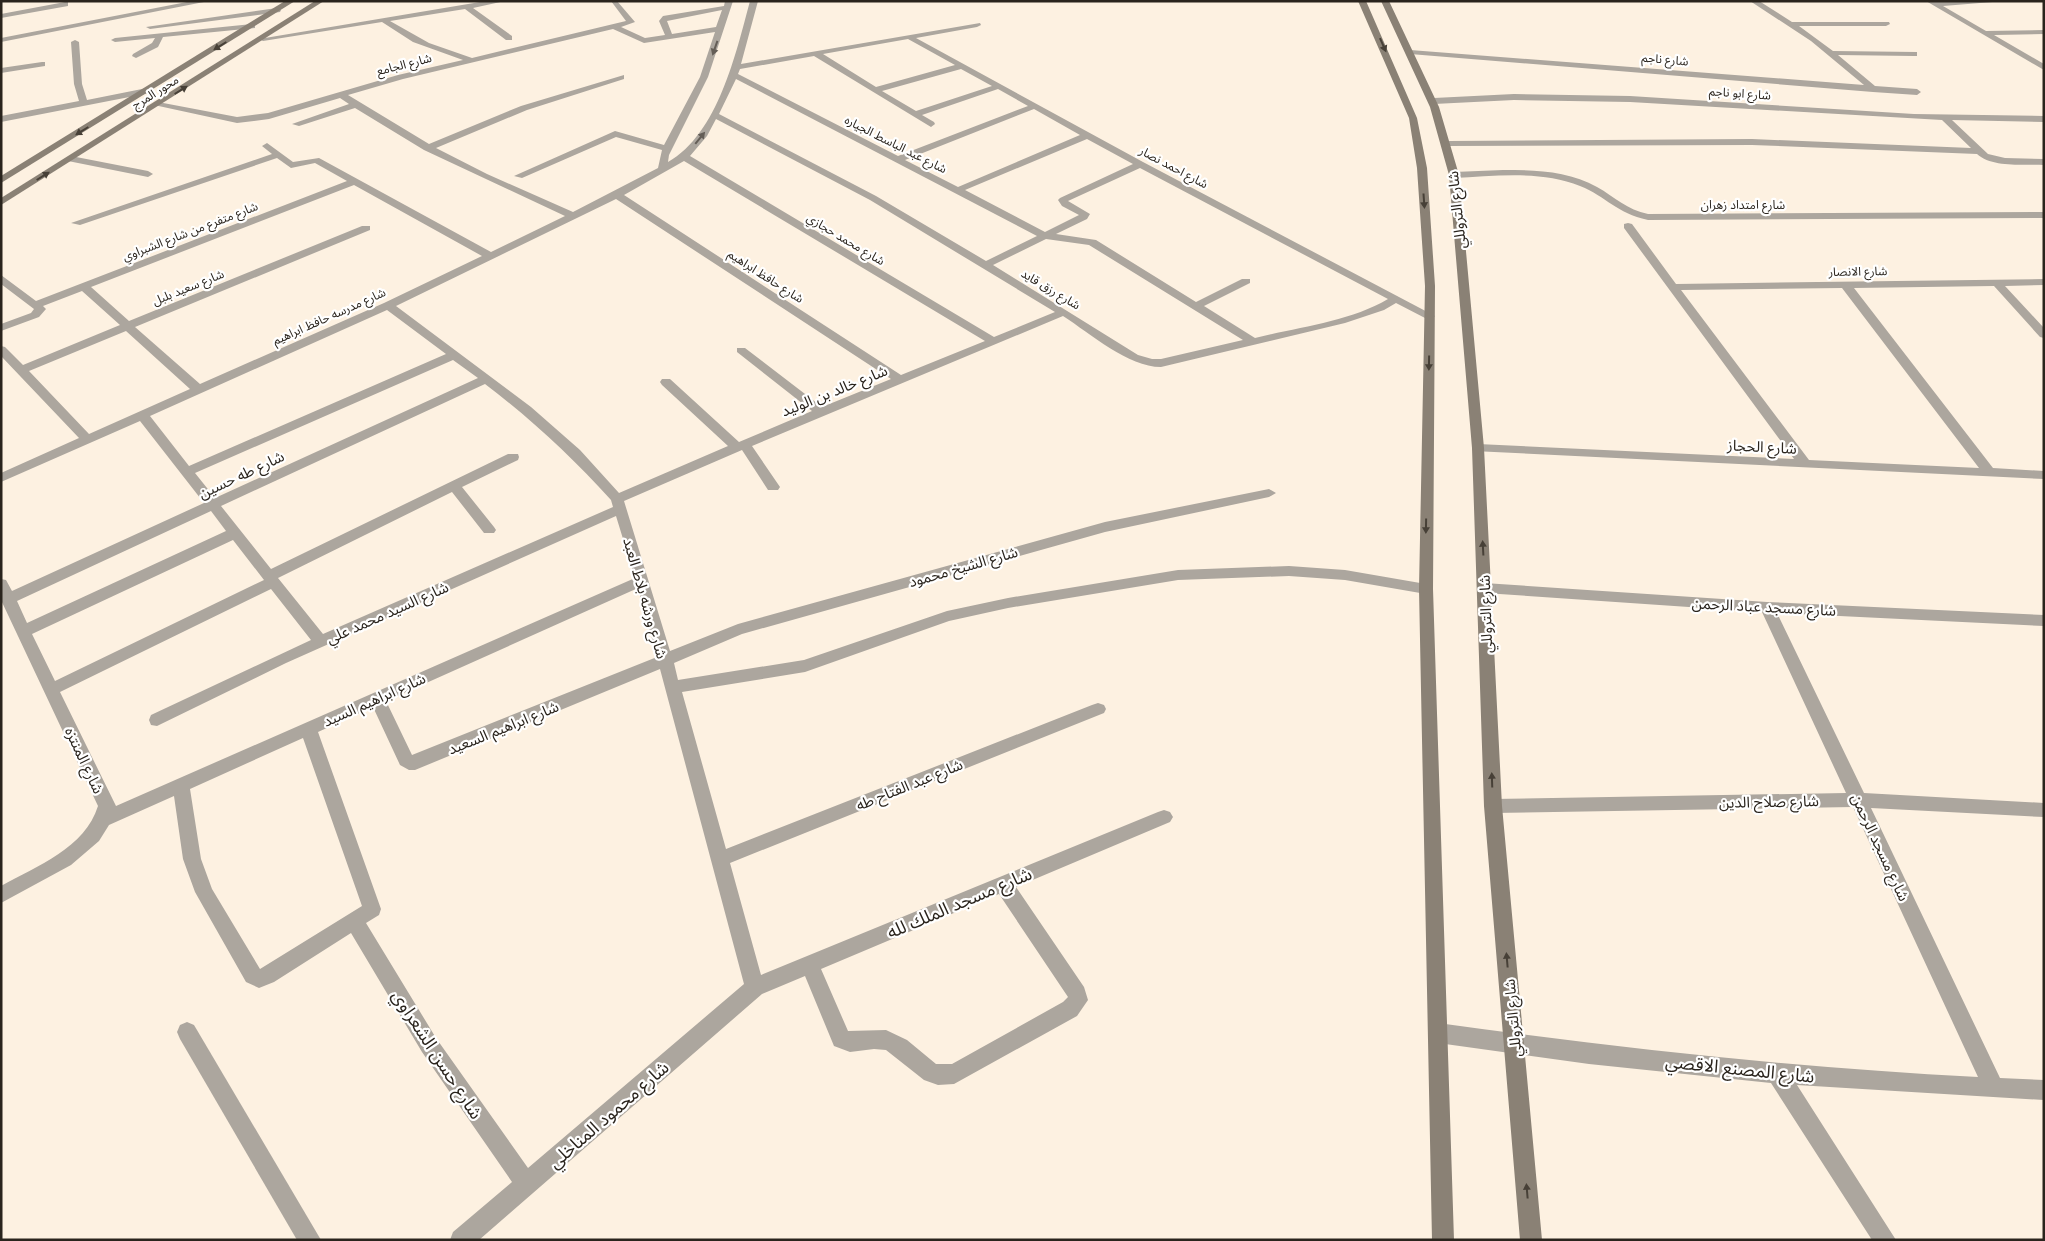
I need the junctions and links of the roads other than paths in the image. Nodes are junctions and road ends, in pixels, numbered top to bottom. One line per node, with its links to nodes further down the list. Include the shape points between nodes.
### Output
1 (148, 1): 16 (street)
2 (205, 1): 16 (street)
3 (320, 1): 33 (street, محور المرج)
4 (501, 1): 15 (street)
5 (754, 1): 47 (street, شارع مدرسه حافظ ابراهيم)
6 (1362, 1): 108 (street, شارع التروللي, one-way to 108, via 1413,118 1422,168)
7 (1385, 1): 37 (street, شارع التروللي)
8 (1754, 1): 20 (street)
9 (2000, 1): 11 (street)
10 (614, 2): 25 (street, via 631,21)
11 (1932, 2): 28 (street)
12 (288, 3): 14 (street, محور المرج)
13 (729, 4): 26 (street); 30 (street, via 666,18 663,21)
14 (276, 6): 23 (street, محور المرج); 24 (street)
15 (467, 7): 19 (street); 32 (street)
16 (152, 12): 17 (street)
17 (63, 14): 18 (street); 34 (street)
18 (1, 16)
19 (386, 21): 33 (street); 42 (street, via 420,43)
20 (1792, 24): 21 (street); 39 (street)
21 (1886, 24)
22 (977, 25): 31 (street)
23 (252, 26): 29 (street); 52 (street, محور المرج, one-way to 52)
24 (150, 27)
25 (616, 27): 30 (street, via 642,40); 42 (street, شارع الجامع)
26 (721, 29): 30 (street); 71 (street, one-way to 71, via 704,77)
27 (2044, 32): 28 (street)
28 (1984, 33): 45 (street)
29 (161, 35): 35 (street); 41 (street, via 154,46)
30 (669, 36)
31 (909, 37): 38 (street); 44 (street, شارع احمد نصار)
32 (508, 38)
33 (262, 39): 57 (street, محور المرج, one-way to 33)
34 (1, 40)
35 (115, 40)
36 (75, 42): 56 (street, via 78,84)
37 (1410, 52): 50 (street, شارع ناجم); 55 (street, شارع التروللي)
38 (815, 53): 47 (street); 51 (street)
39 (1833, 53): 40 (street); 50 (street)
40 (1914, 54)
41 (136, 56)
42 (474, 61): 54 (street, شارع الجامع, via 401,77)
43 (42, 64): 46 (street)
44 (962, 66): 49 (street, شارع احمد نصار); 51 (street)
45 (2044, 68)
46 (1, 71)
47 (735, 71): 61 (street, شارع مدرسه حافظ ابراهيم); 76 (street, شارع عبد الباسط الجياره)
48 (621, 77): 70 (street, via 524,108)
49 (1000, 86): 59 (street, شارع احمد نصار); 60 (street)
50 (1872, 88): 53 (street, شارع ناجم)
51 (875, 90): 60 (street)
52 (147, 91): 56 (street); 83 (street, محور المرج, one-way to 83)
53 (1917, 92)
54 (341, 95): 57 (street, شارع الجامع, via 269,116 237,120); 58 (street)
55 (1434, 101): 62 (street, شارع ابو ناجم, via 1514,97 1620,99); 68 (street, شارع التروللي)
56 (84, 103): 63 (street)
57 (158, 105): 75 (street, محور المرج)
58 (356, 105): 65 (street); 70 (street)
59 (1035, 106): 67 (street, شارع احمد نصار); 76 (street)
60 (915, 114): 66 (street)
61 (715, 115): 74 (street, شارع مدرسه حافظ ابراهيم, one-way to 61); 95 (street, شارع رزق قايد, via 873,198)
62 (1945, 118): 64 (street, شارع ابو ناجم); 72 (street)
63 (1, 119)
64 (2044, 119)
65 (296, 124)
66 (931, 124)
67 (1088, 135): 78 (street, شارع احمد نصار); 85 (street)
68 (1448, 144): 72 (street, via 1744,142); 81 (street, شارع التروللي)
69 (267, 146): 73 (street)
70 (427, 148): 88 (street)
71 (668, 149): 79 (street); 82 (street, via 615,134)
72 (1978, 150): 77 (street, via 1998,160)
73 (278, 155): 84 (street, via 291,165 316,160); 90 (street)
74 (684, 157): 79 (street, شارع مدرسه حافظ ابراهيم); 112 (street, شارع محمد حجازي)
75 (71, 159): 80 (street); 87 (street, محور المرج, one-way to 75)
76 (899, 159): 85 (street, شارع عبد الباسط الجياره)
77 (2044, 162)
78 (1140, 164): 93 (street, via 1066,197 1063,200 1065,204 1085,215); 103 (street, شارع احمد نصار)
79 (663, 168): 86 (street, شارع مدرسه حافظ ابراهيم)
80 (148, 174)
81 (1454, 175): 89 (street, شارع امتداد زهران, via 1534,174 1559,177 1583,184 1624,210 1648,217); 126 (street, شارع التروللي)
82 (520, 176)
83 (1, 180)
84 (355, 181): 94 (street); 101 (street, شارع متفرع من شارع الشبراوي)
85 (958, 190): 93 (street, شارع عبد الباسط الجياره)
86 (617, 195): 88 (street, شارع مدرسه حافظ ابراهيم); 119 (street, شارع حافظ ابراهيم)
87 (1, 202)
88 (573, 216): 94 (street, شارع مدرسه حافظ ابراهيم)
89 (2044, 216)
90 (76, 223)
91 (1628, 226): 102 (street)
92 (366, 228): 109 (street, شارع سعيد بلبل)
93 (1046, 236): 95 (street); 106 (street, via 1092,242)
94 (492, 256): 105 (street, شارع مدرسه حافظ ابراهيم)
95 (986, 265): 107 (street, شارع رزق قايد)
96 (1, 278): 104 (street)
97 (1246, 281): 106 (street)
98 (1996, 282): 99 (street, شارع الانصار); 100 (street, شارع الانصار); 111 (street)
99 (2044, 282)
100 (1845, 284): 102 (street, شارع الانصار); 130 (street)
101 (83, 286): 104 (street, شارع متفرع من شارع الشبراوي); 109 (street)
102 (1673, 287): 128 (street)
103 (1395, 299): 108 (street, شارع احمد نصار); 113 (street, شارع رزق قايد, via 1362,315)
104 (34, 305): 110 (street, via 39,313)
105 (388, 305): 116 (street, شارع ورشه بلاط العبد); 121 (street, شارع مدرسه حافظ ابراهيم)
106 (1196, 306): 113 (street)
107 (1064, 312): 112 (street, شارع خالد بن الوليد); 113 (street, شارع رزق قايد, via 1134,357 1151,363)
108 (1429, 316): 143 (street, شارع التروللي, one-way to 143)
109 (128, 327): 117 (street, شارع سعيد بلبل); 121 (street)
110 (1, 328)
111 (2044, 335)
112 (995, 342): 119 (street, شارع خالد بن الوليد)
113 (1254, 342)
114 (1, 349): 117 (street)
115 (741, 350): 122 (street)
116 (454, 355): 118 (street, شارع ورشه بلاط العبد); 129 (street)
117 (21, 370): 124 (street)
118 (486, 379): 136 (street, شارع ورشه بلاط العبد, via 575,452); 137 (street, شارع طه حسين)
119 (900, 380): 122 (street, شارع خالد بن الوليد)
120 (666, 382): 125 (street)
121 (199, 390): 123 (street, شارع مدرسه حافظ ابراهيم)
122 (821, 412): 125 (street, شارع خالد بن الوليد)
123 (142, 415): 124 (street, شارع مدرسه حافظ ابراهيم); 129 (street)
124 (87, 439): 132 (street, شارع مدرسه حافظ ابراهيم)
125 (740, 446): 134 (street); 136 (street, شارع خالد بن الوليد)
126 (1478, 448): 128 (street, شارع الحجاز); 142 (street, شارع التروللي, one-way to 126)
127 (513, 457): 133 (street)
128 (1804, 464): 130 (street, شارع الحجاز)
129 (187, 472): 137 (street)
130 (1989, 472): 131 (street, شارع الحجاز)
131 (2044, 475)
132 (1, 478)
133 (454, 486): 138 (street); 140 (street)
134 (773, 487)
135 (1269, 493): 149 (street, شارع الشيخ محمود, via 1105,527 936,573 738,630)
136 (618, 504): 141 (street, شارع ورشه بلاط العبد); 148 (street, شارع السيد محمد علي)
137 (213, 505): 139 (street); 144 (street, شارع طه حسين)
138 (489, 530)
139 (235, 534): 140 (street); 147 (street)
140 (271, 579): 148 (street); 151 (street)
141 (643, 580): 149 (street, شارع ورشه بلاط العبد); 152 (street, شارع ابراهيم السيد)
142 (1484, 588): 145 (street, شارع مسجد عباد الرحمن); 158 (street, شارع التروللي, one-way to 142)
143 (1426, 589): 150 (street, via 1345,575 1289,571 1178,575 1008,602 947,616 805,666); 169 (street, شارع التروللي)
144 (5, 591): 147 (street, شارع المنتزه)
145 (1767, 607): 146 (street, شارع مسجد عباد الرحمن); 157 (street, شارع مسجد الرحمن)
146 (2044, 621)
147 (25, 631): 151 (street, شارع المنتزه)
148 (321, 642): 154 (street, شارع السيد محمد علي)
149 (664, 662): 150 (street, شارع ورشه بلاط العبد); 152 (street, شارع ابراهيم السعيد, via 415,763 406,760)
150 (672, 688): 162 (street, شارع ورشه بلاط العبد)
151 (52, 689): 161 (street, شارع المنتزه, via 107,806)
152 (377, 698): 155 (street, شارع ابراهيم السيد)
153 (1098, 709): 162 (street, شارع عبد الفتاح طه)
154 (157, 720)
155 (308, 728): 156 (street, شارع ابراهيم السيد); 165 (street, via 372,909)
156 (181, 785): 161 (street, شارع ابراهيم السيد); 165 (street, via 192,859 204,892 253,976 259,979 267,976)
157 (1858, 800): 158 (street, شارع صلاح الدين); 159 (street, شارع صلاح الدين); 172 (street, شارع مسجد الرحمن)
158 (1493, 806): 170 (street, شارع التروللي, one-way to 158)
159 (2044, 810)
160 (1164, 817): 163 (street, شارع مسجد الملك لله)
161 (105, 819): 164 (street, via 97,833 74,852)
162 (720, 859): 167 (street, شارع ورشه بلاط العبد)
163 (1003, 884): 166 (street, شارع مسجد الملك لله); 166 (street, via 1078,1000 1070,1009 954,1074 931,1073 893,1043 882,1039 847,1043 841,1040)
164 (1, 895)
165 (354, 921): 174 (street, شارع حسن الشعراوي, via 429,1045)
166 (810, 965): 167 (street, شارع مسجد الملك لله)
167 (754, 987): 174 (street, شارع محمود المناخلي)
168 (187, 1032): 175 (street)
169 (1438, 1033): 170 (street, شارع المصنع الاقصي); 177 (street, شارع التروللي)
170 (1515, 1044): 171 (street, شارع المصنع الاقصي); 178 (street, شارع التروللي, one-way to 170)
171 (1778, 1073): 172 (street, شارع المصنع الاقصي); 179 (street)
172 (1994, 1088): 173 (street, شارع المصنع الاقصي)
173 (2044, 1090)
174 (527, 1185): 176 (street, شارع محمود المناخلي)
175 (310, 1240)
176 (461, 1240)
177 (1443, 1240)
178 (1531, 1240)
179 (1885, 1240)

